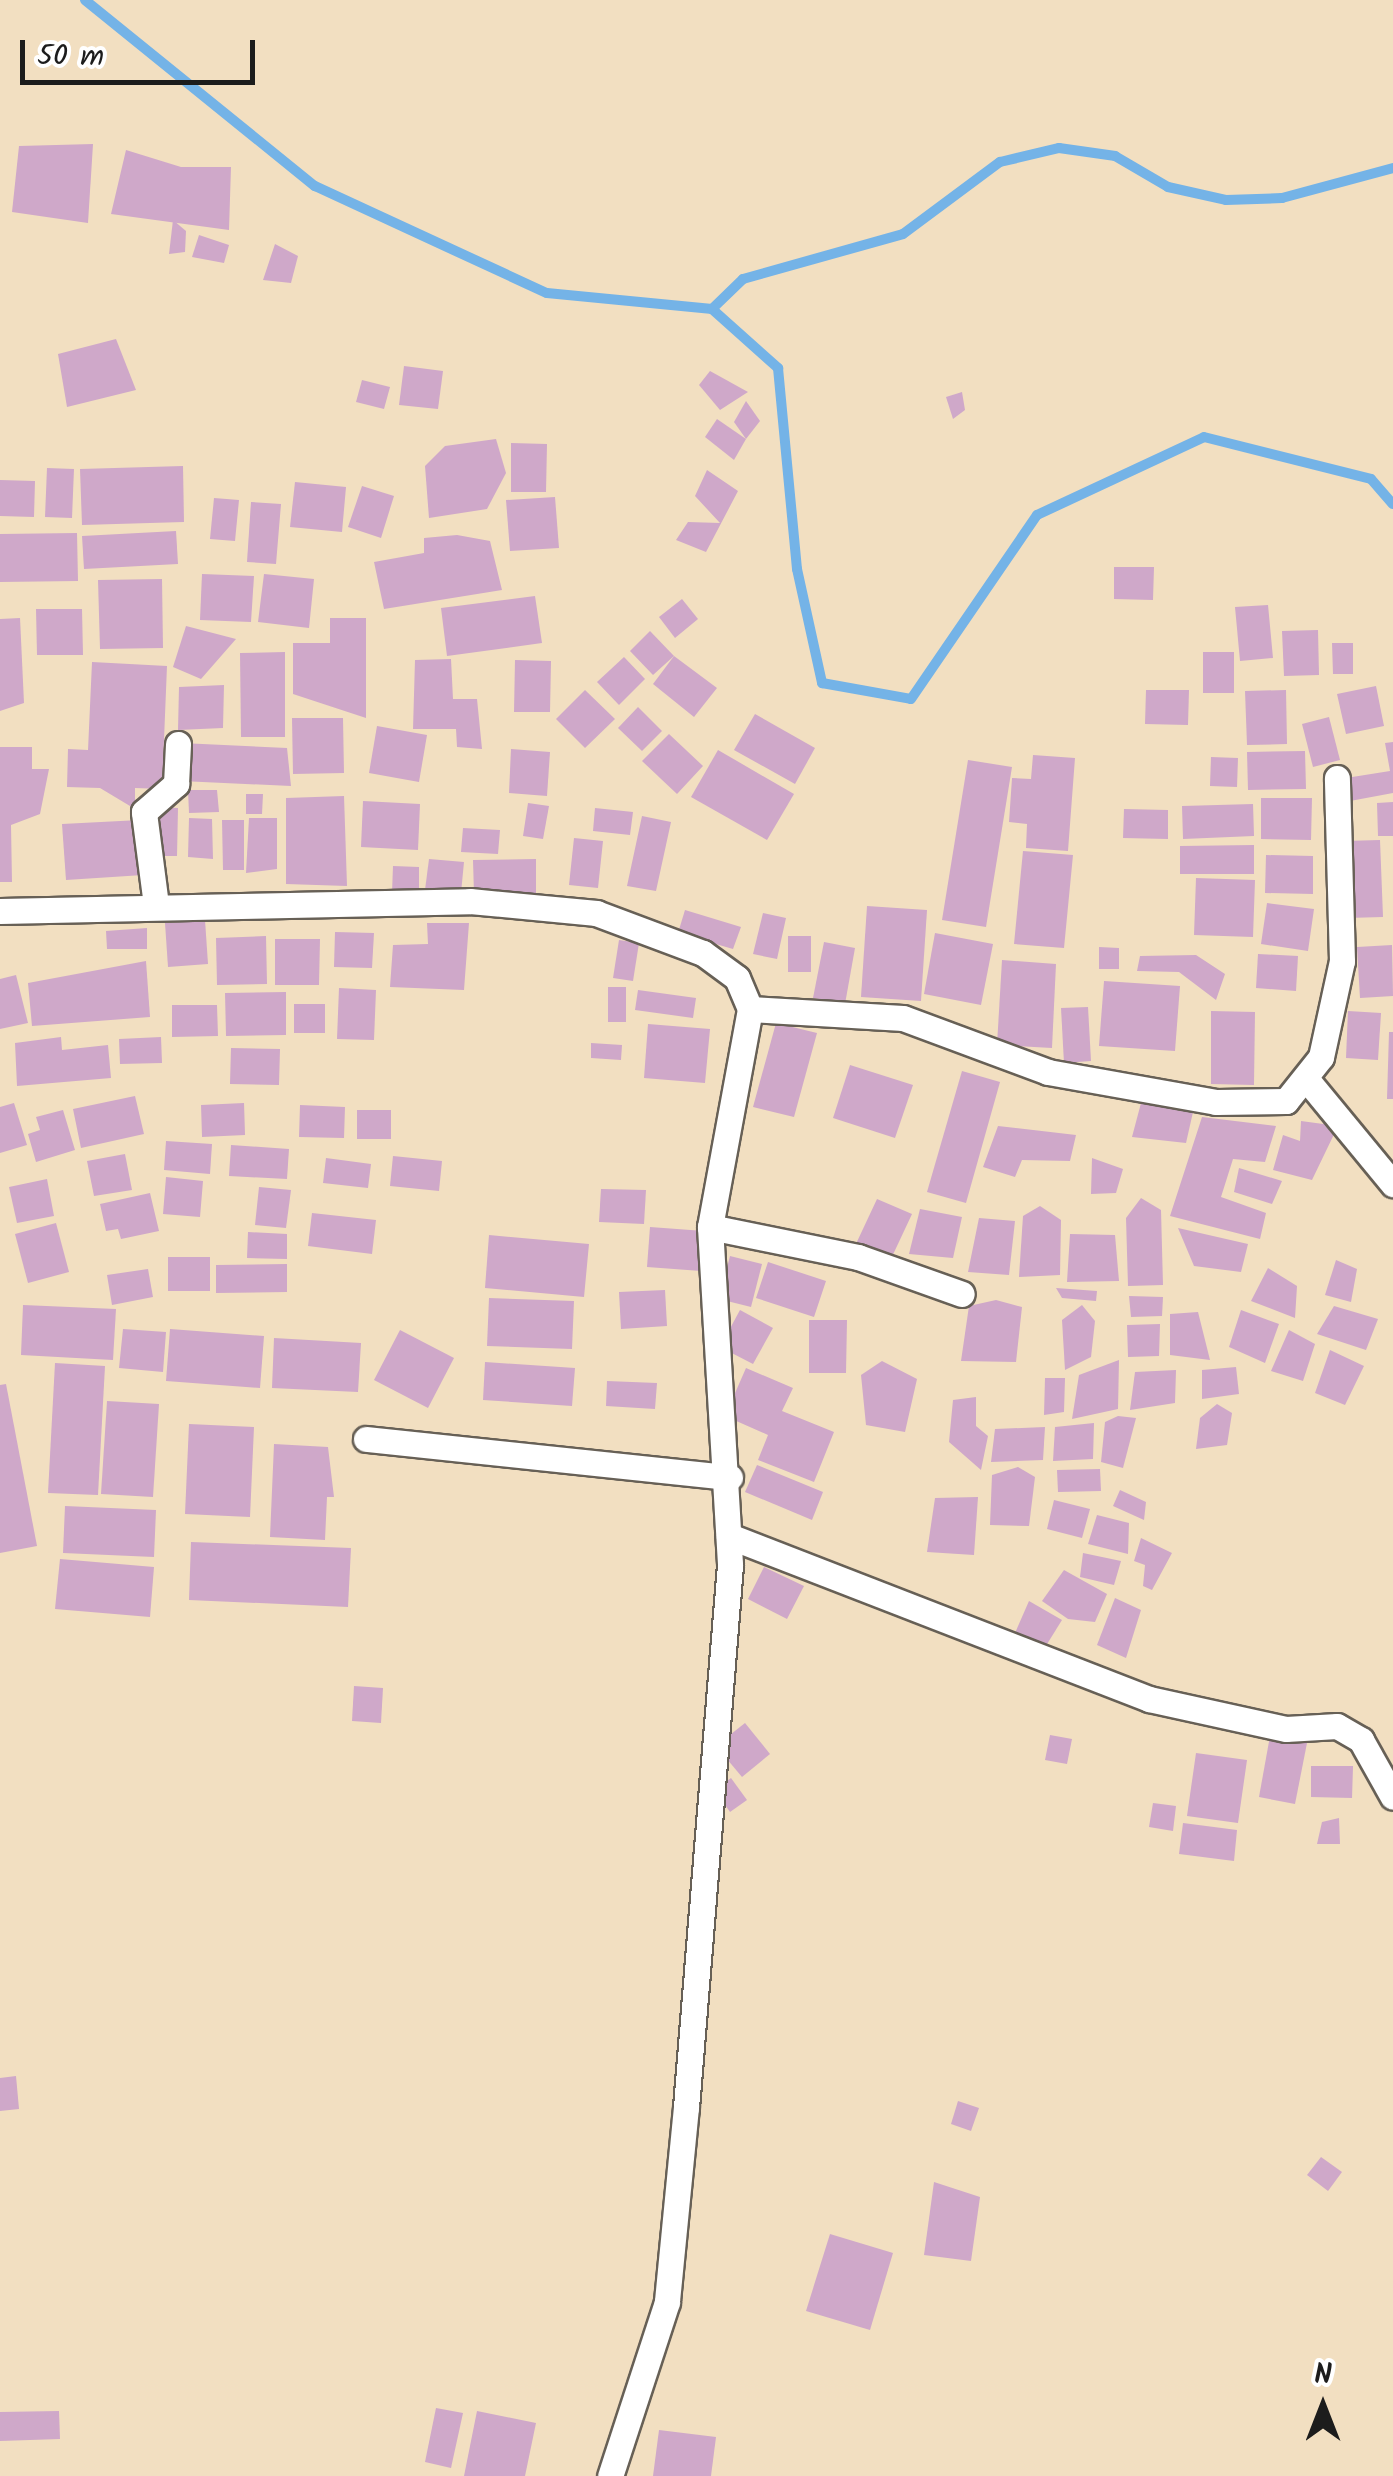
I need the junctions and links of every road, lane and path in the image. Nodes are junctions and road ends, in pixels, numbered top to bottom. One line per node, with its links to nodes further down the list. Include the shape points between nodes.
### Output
1 (178, 744): 3 (street, via 176,784 144,812)
2 (1338, 778): 6 (street, via 1342,962)
3 (156, 905): 4 (street); 5 (street, via 470,901 596,912 703,952 737,978)
4 (0, 911)
5 (750, 1009): 6 (street, via 903,1018 1048,1072 1216,1102 1286,1101); 8 (street, via 752,1034)
6 (1308, 1080): 7 (street)
7 (1393, 1184)
8 (710, 1227): 9 (street, via 858,1257); 11 (street, via 717,1404)
9 (962, 1294)
10 (366, 1439): 11 (street)
11 (730, 1477): 12 (street)
12 (729, 1536): 13 (street, via 1149,1699 1286,1729 1338,1726 1361,1740); 14 (street, via 667,2302)
13 (1393, 1798)
14 (610, 2476)

